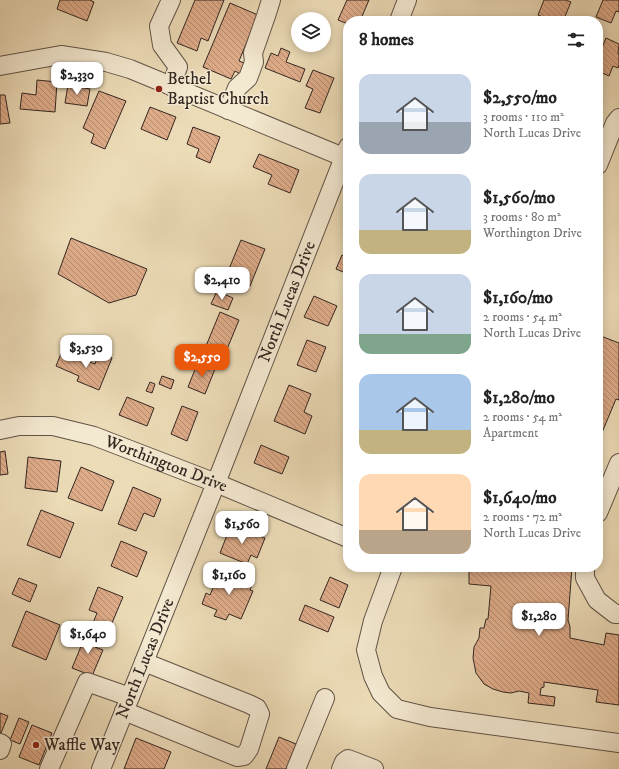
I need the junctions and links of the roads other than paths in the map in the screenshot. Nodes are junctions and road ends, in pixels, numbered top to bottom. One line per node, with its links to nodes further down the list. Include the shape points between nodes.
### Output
1 (171, 0): 6 (street, via 159,26 162,45 178,67)
2 (271, 0): 7 (street, via 253,53 254,62 248,78 237,88)
3 (407, 0): 4 (street)
4 (401, 16)
5 (0, 66): 6 (street, via 61,55 106,62)
6 (171, 86): 7 (street)
7 (228, 110): 9 (street)
8 (619, 118): 10 (street)
9 (343, 153)
10 (603, 154)
11 (343, 164): 14 (street, North Lucas Drive)
12 (0, 430): 14 (street, Worthington Drive, via 19,426 53,426 97,437)
13 (619, 463): 15 (street)
14 (216, 483): 16 (street, Worthington Drive); 20 (street, North Lucas Drive)
15 (603, 501)
16 (343, 536)
17 (391, 572): 24 (street, via 373,621 366,650 381,693 397,709 430,717)
18 (584, 572): 19 (street, via 597,600 615,614)
19 (619, 614)
20 (144, 662): 22 (street, North Lucas Drive); 22 (street, via 257,708 260,714 249,749 244,756 237,757)
21 (325, 698): 28 (street)
22 (127, 704): 26 (street, via 87,682); 27 (street, North Lucas Drive)
23 (0, 743): 25 (street)
24 (619, 744)
25 (0, 750)
26 (49, 769)
27 (101, 769)
28 (296, 769)
29 (341, 769): 30 (street, via 348,759)
30 (374, 769)

